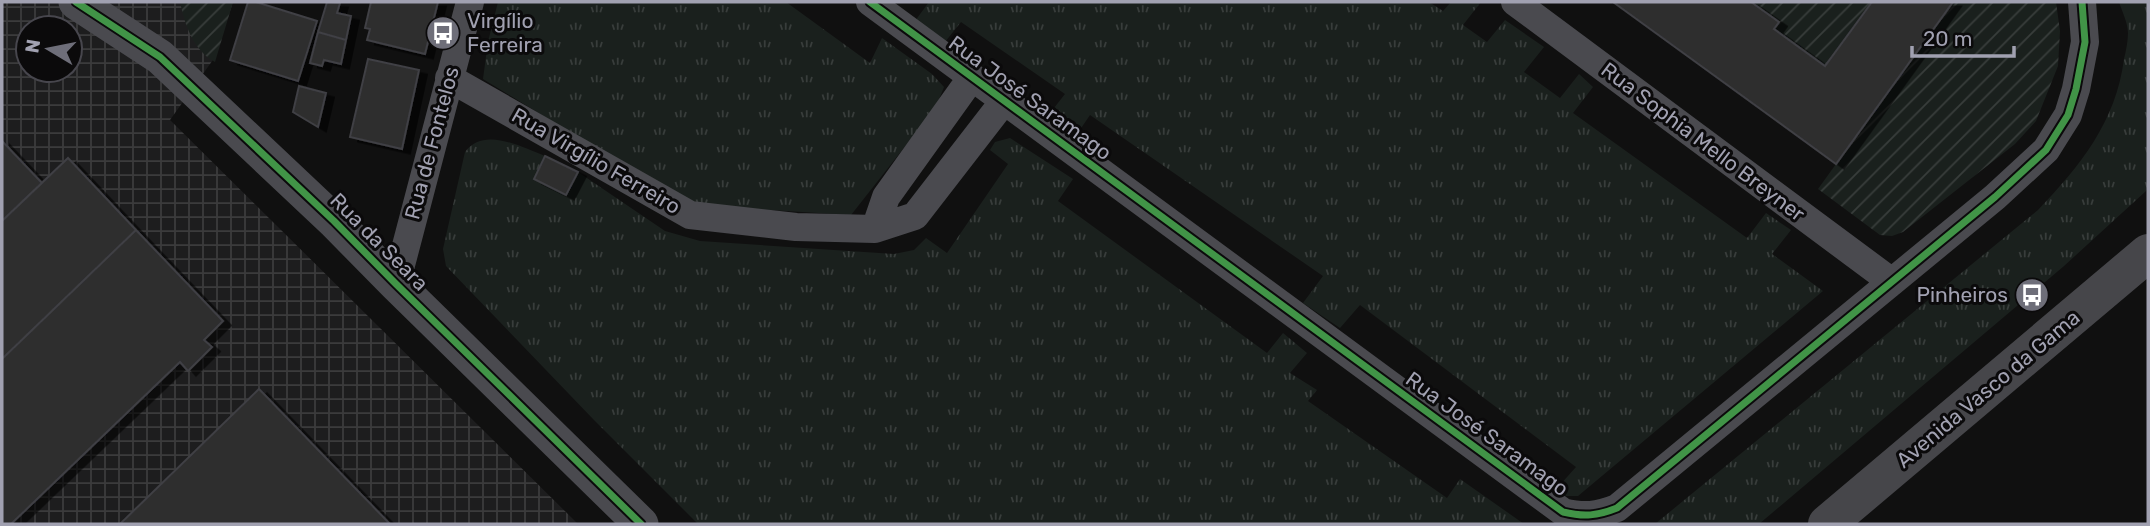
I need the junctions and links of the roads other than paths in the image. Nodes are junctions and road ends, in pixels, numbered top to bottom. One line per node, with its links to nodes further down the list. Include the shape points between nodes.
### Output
1 (76, 2): 12 (street, Rua da Seara, via 160,57)
2 (470, 2): 7 (street, Rua de Fontelos)
3 (870, 2): 6 (street, Rua José Saramago)
4 (1515, 2): 11 (street, Rua Sophia Mello Breyner)
5 (2082, 2): 11 (street, Rua José Saramago, via 2085,42 2081,68 2068,115 2056,136 1995,197)
6 (972, 76): 8 (street, Rua José Saramago); 9 (street, via 886,197)
7 (449, 78): 9 (street, Rua Virgílio Ferreiro, via 690,215 796,227); 12 (street, Rua de Fontelos)
8 (1004, 101): 9 (street, Rua Virgílio Ferreiro, via 915,216); 11 (street, Rua José Saramago, via 1563,512 1580,516 1597,516 1617,508)
9 (875, 229)
10 (2148, 253): 14 (main road, Avenida Vasco da Gama)
11 (1892, 282)
12 (396, 284): 13 (street, Rua da Seara)
13 (641, 524)
14 (1827, 524)

